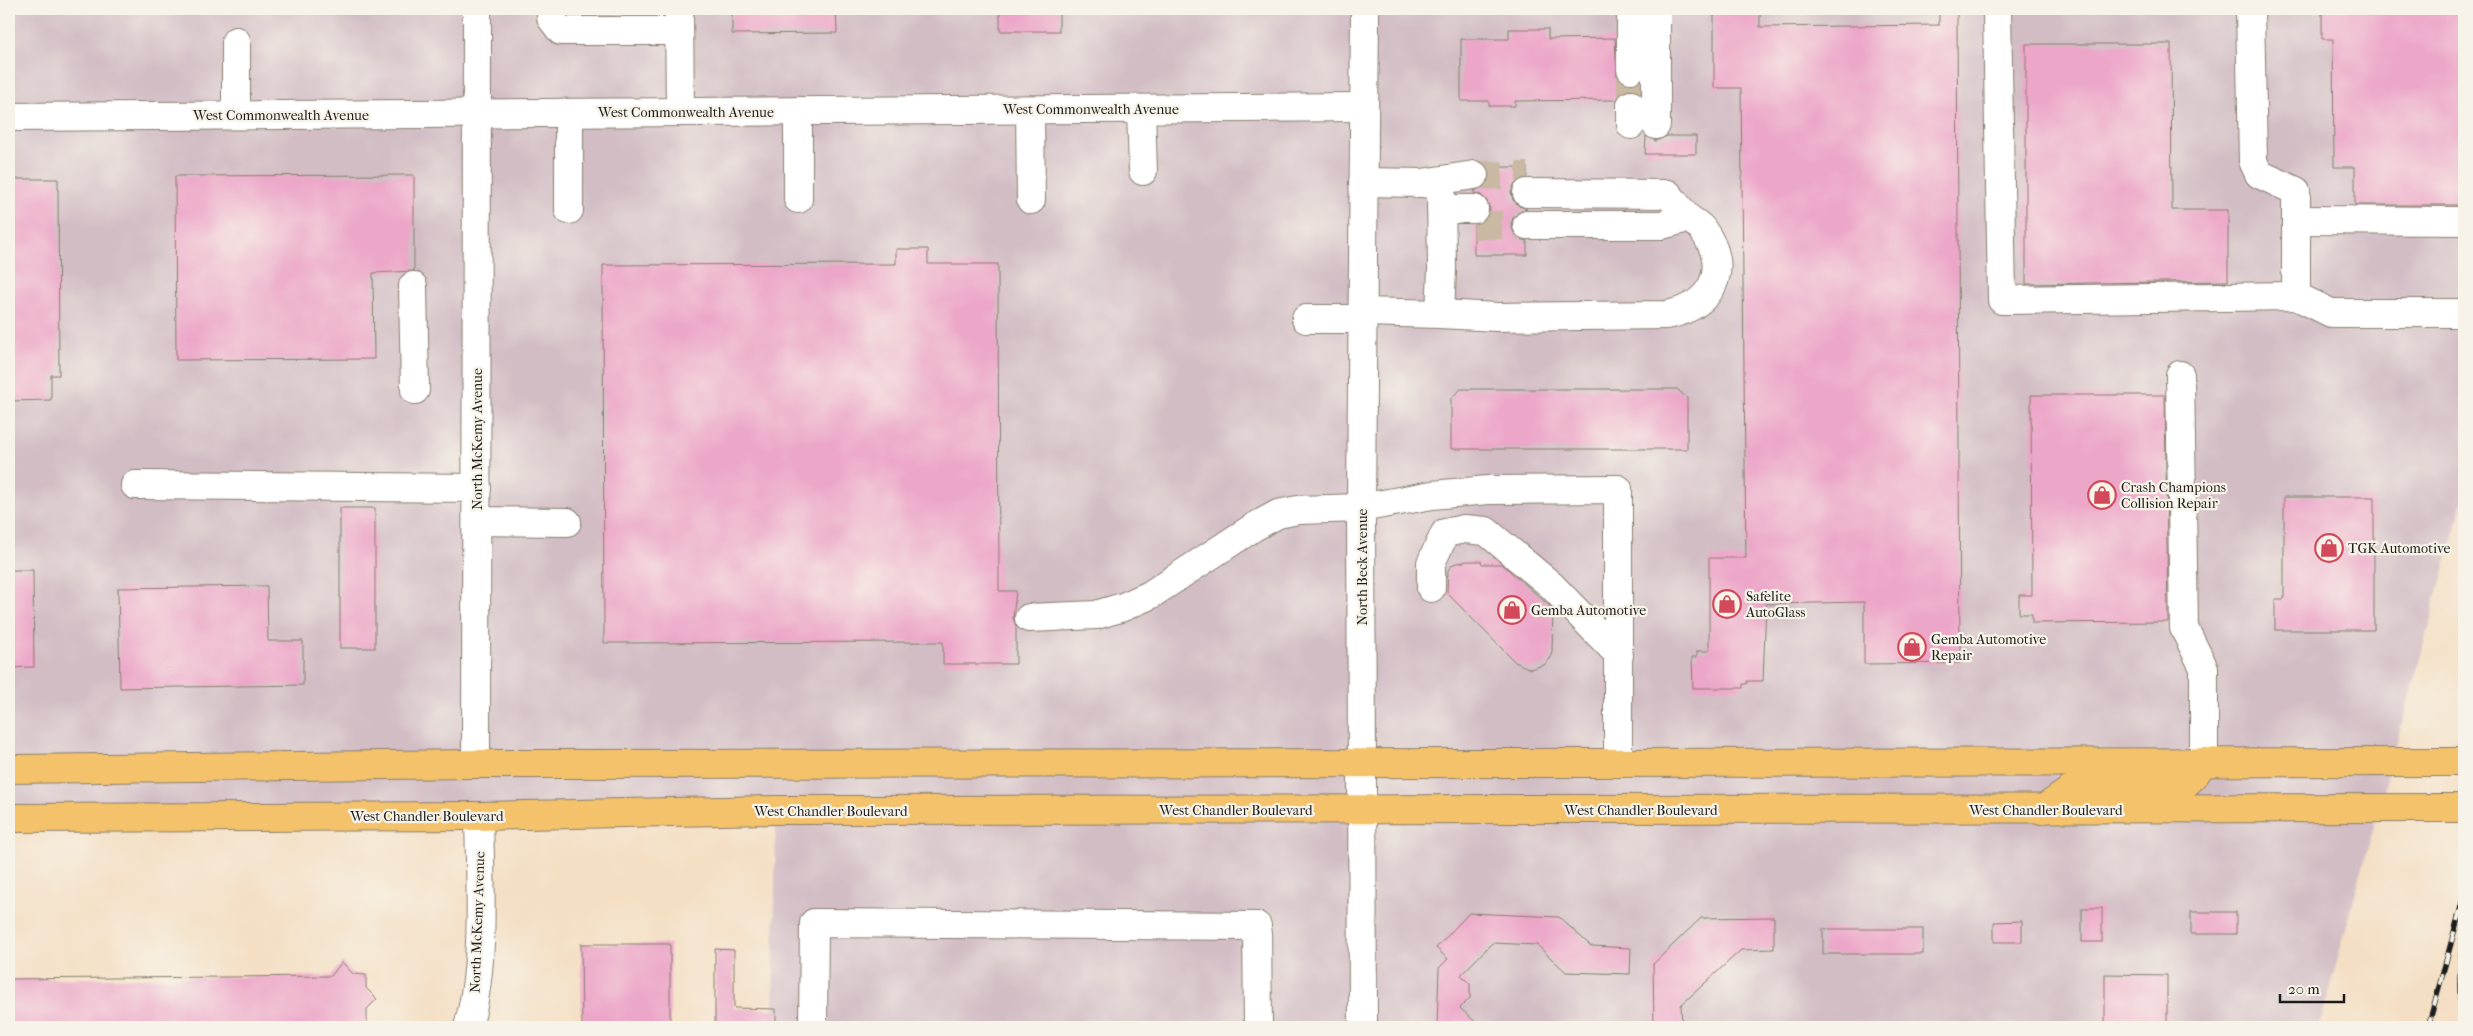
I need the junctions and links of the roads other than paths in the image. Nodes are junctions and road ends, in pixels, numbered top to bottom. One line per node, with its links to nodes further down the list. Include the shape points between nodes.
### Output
1 (477, 9): 18 (street, North McKemy Avenue)
2 (551, 9): 9 (street, via 551,18 561,31)
3 (1365, 9): 12 (street, North Beck Avenue)
4 (1631, 9): 5 (street, via 1637,70)
5 (1644, 9)
6 (1656, 9): 21 (street)
7 (1997, 9): 32 (street, via 2002,300)
8 (2250, 9): 29 (street, via 2253,161 2259,174 2296,191)
9 (617, 20): 10 (street)
10 (679, 20): 16 (street)
11 (236, 42): 19 (street)
12 (1363, 107): 13 (street, West Commonwealth Avenue); 23 (street, North Beck Avenue)
13 (1141, 109): 14 (street, West Commonwealth Avenue); 22 (street)
14 (1030, 110): 15 (street, West Commonwealth Avenue); 25 (street)
15 (798, 111): 16 (street, West Commonwealth Avenue); 24 (street)
16 (680, 112): 17 (street, West Commonwealth Avenue)
17 (569, 113): 18 (street, West Commonwealth Avenue); 27 (street)
18 (478, 114): 19 (street, West Commonwealth Avenue); 40 (street, North McKemy Avenue)
19 (236, 115): 20 (street, West Commonwealth Avenue)
20 (9, 117)
21 (1640, 117)
22 (1143, 171)
23 (1363, 182): 26 (street); 35 (street, North Beck Avenue)
24 (798, 199)
25 (1030, 200)
26 (1436, 203): 26 (street, via 1474,201); 34 (street, via 1442,270)
27 (569, 210)
28 (1688, 218): 28 (street, via 1668,194 1528,201 1662,225); 34 (street, via 1703,230 1715,254 1718,271 1713,287 1702,301 1681,313 1497,317)
29 (2296, 220): 30 (street); 32 (street)
30 (2464, 221)
31 (413, 286): 38 (street)
32 (2296, 296): 33 (street, via 2331,313)
33 (2464, 313)
34 (1440, 314): 35 (street)
35 (1362, 315): 36 (street); 41 (street, North Beck Avenue)
36 (1306, 320)
37 (2180, 375): 47 (street, via 2184,628 2204,668)
38 (415, 390)
39 (135, 485): 40 (street)
40 (477, 488): 42 (street, North McKemy Avenue)
41 (1361, 508): 45 (street, via 1298,510 1278,514 1150,595 1123,607 1096,615); 46 (street, via 1432,495 1488,490 1618,489); 49 (street, North Beck Avenue)
42 (477, 520): 43 (street); 51 (street, North McKemy Avenue)
43 (568, 522)
44 (1431, 588): 46 (street, via 1431,563 1445,533 1464,529 1486,530 1551,585)
45 (1029, 618)
46 (1619, 655): 50 (street)
47 (2204, 762): 48 (main road); 50 (main road); 55 (main road, via 2184,784 2164,788 2072,789)
48 (2464, 762)
49 (1362, 763): 50 (main road); 51 (main road); 54 (street, North Beck Avenue)
50 (1618, 763)
51 (476, 764): 52 (main road)
52 (9, 769)
53 (2464, 808): 55 (main road, West Chandler Boulevard)
54 (1362, 810): 55 (main road, West Chandler Boulevard); 56 (main road, West Chandler Boulevard, via 776,810); 61 (street, North Beck Avenue)
55 (2042, 810)
56 (479, 816): 57 (main road, West Chandler Boulevard); 58 (street, North McKemy Avenue, via 475,1004)
57 (9, 818)
58 (468, 1027)
59 (814, 1027): 60 (street, via 814,923 1257,926)
60 (1258, 1027)
61 (1363, 1027)

